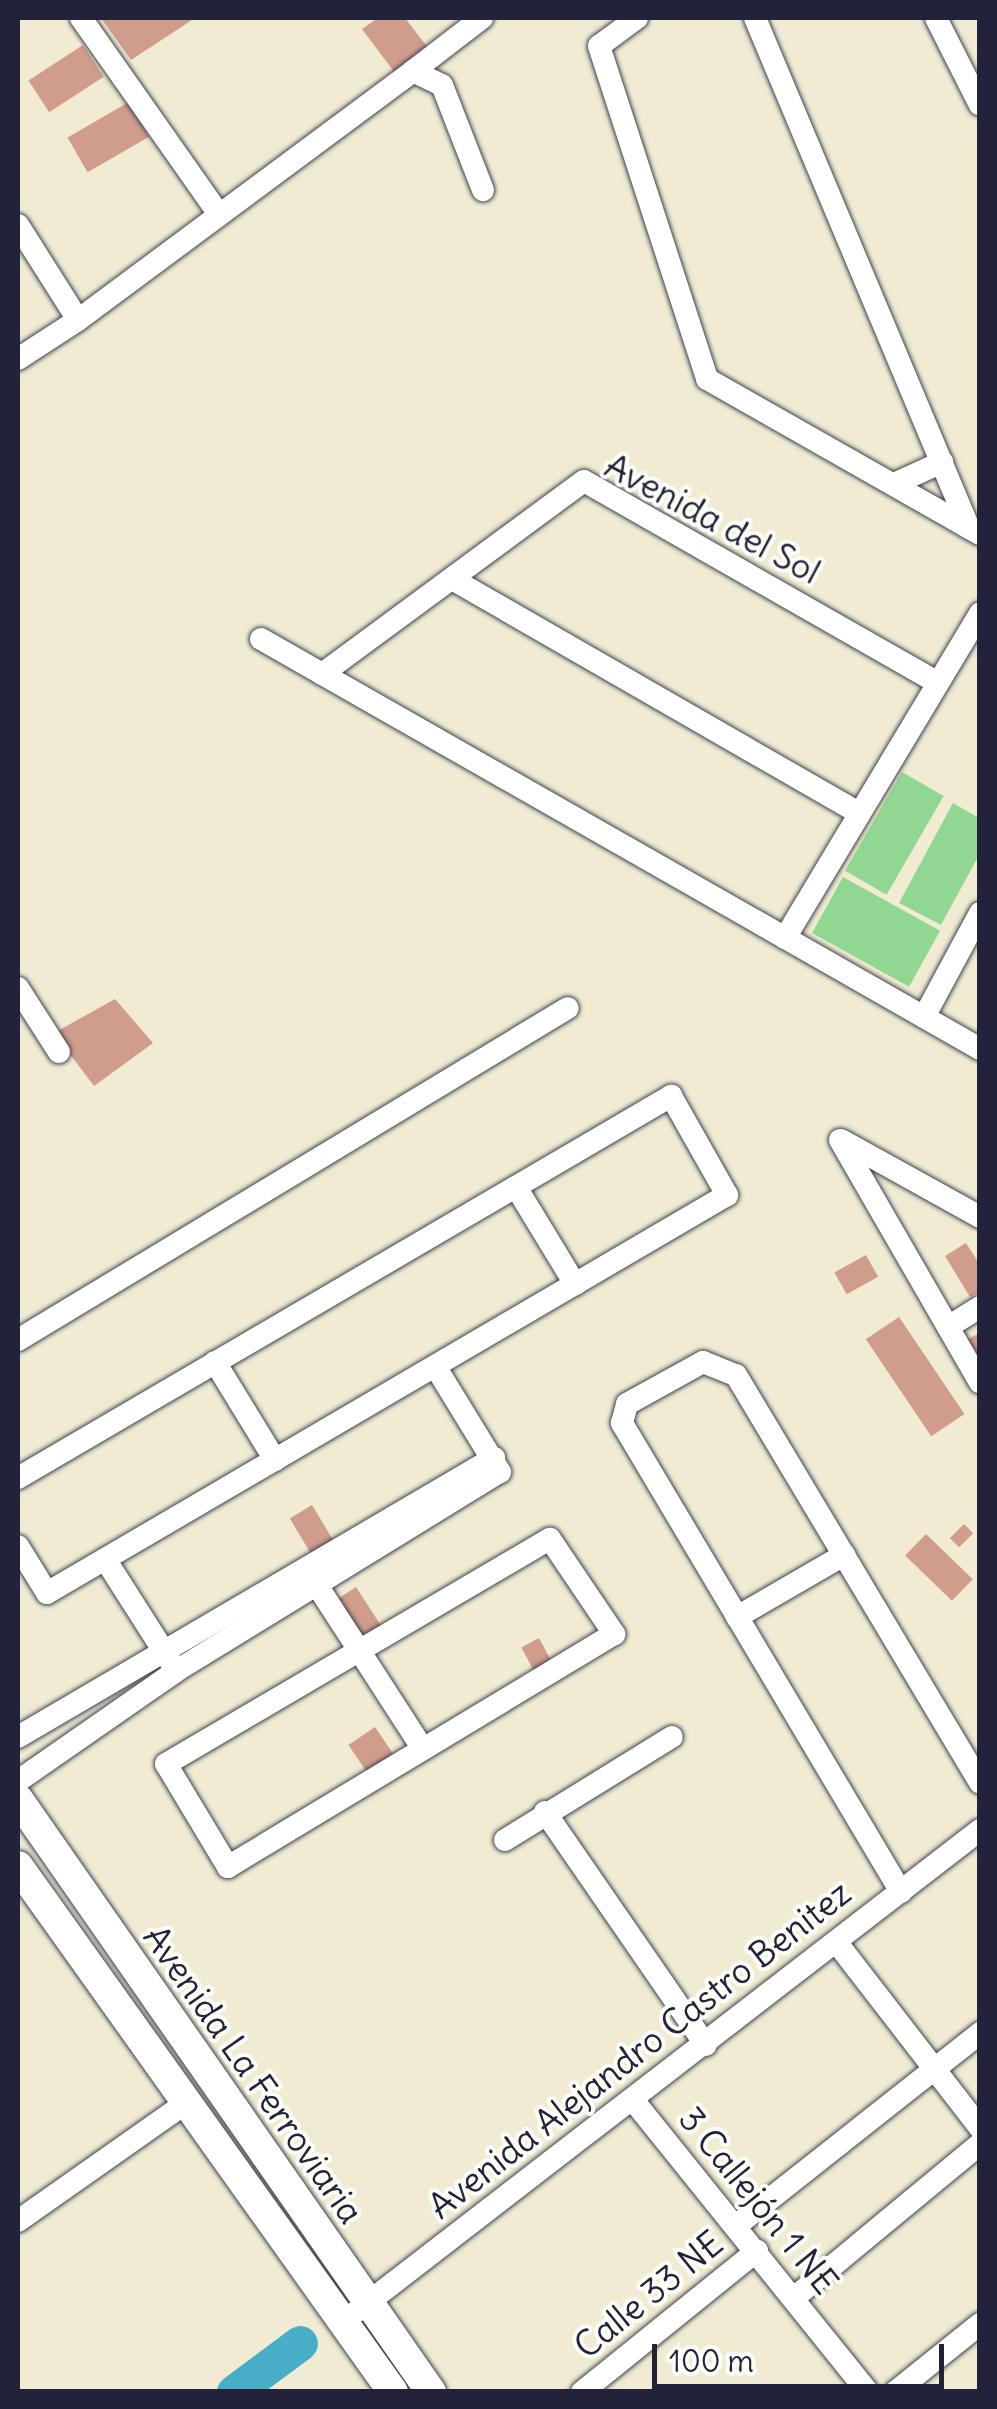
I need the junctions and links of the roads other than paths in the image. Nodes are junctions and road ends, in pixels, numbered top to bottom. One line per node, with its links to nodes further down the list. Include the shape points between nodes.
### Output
1 (81, 18): 9 (street)
2 (482, 18): 6 (street)
3 (637, 18): 14 (street, via 599,46 707,379)
4 (755, 18): 13 (street)
5 (936, 18): 7 (street)
6 (413, 71): 8 (street, via 442,85); 9 (street)
7 (980, 105)
8 (482, 190)
9 (218, 213): 11 (street)
10 (18, 225): 11 (street)
11 (78, 320): 12 (street)
12 (18, 359)
13 (942, 462): 14 (street); 15 (street)
14 (894, 484): 15 (street)
15 (974, 531)
16 (452, 579): 19 (street, Avenida del Sol); 20 (street, Avenida del Sol, via 584,481); 21 (street)
17 (980, 614): 20 (street)
18 (261, 639): 19 (street)
19 (322, 674): 23 (street)
20 (934, 680): 21 (street)
21 (858, 812): 23 (street)
22 (980, 913): 26 (street)
23 (785, 938): 26 (street)
24 (18, 988): 28 (street)
25 (568, 1008): 34 (street)
26 (924, 1017): 27 (street)
27 (980, 1049)
28 (59, 1052)
29 (516, 1187): 31 (street); 31 (street, via 672,1096 727,1195); 35 (street)
30 (980, 1218): 33 (street, via 840,1140)
31 (575, 1284): 36 (street)
32 (980, 1307): 33 (street)
33 (948, 1327): 37 (street)
34 (18, 1340)
35 (215, 1362): 38 (street); 39 (street)
36 (434, 1366): 38 (street); 43 (street, via 500,1472)
37 (980, 1382)
38 (275, 1460): 42 (street)
39 (18, 1478)
40 (18, 1546): 42 (street, via 47,1593)
41 (844, 1556): 44 (street); 44 (street, via 736,1375 703,1362 627,1404 622,1423); 51 (street)
42 (105, 1560): 46 (street)
43 (311, 1577): 45 (street); 46 (street)
44 (737, 1617): 57 (street)
45 (358, 1650): 49 (street); 49 (street, via 550,1539 614,1634); 49 (street, via 166,1764 228,1867)
46 (170, 1662): 47 (street); 50 (street)
47 (18, 1737)
48 (672, 1737): 53 (street)
49 (422, 1749)
50 (18, 1781)
51 (980, 1782)
52 (18, 1799): 70 (main road, Avenida La Ferroviaria)
53 (546, 1812): 55 (street); 60 (street)
54 (980, 1830): 57 (street, Avenida Alejandro Castro Benitez)
55 (505, 1840)
56 (18, 1866): 63 (main road)
57 (902, 1892): 58 (street, Avenida Alejandro Castro Benitez)
58 (837, 1942): 60 (street, Avenida Alejandro Castro Benitez); 61 (street)
59 (980, 2033): 61 (street)
60 (706, 2044): 62 (street, Avenida Alejandro Castro Benitez)
61 (936, 2068): 64 (street); 67 (street)
62 (633, 2100): 67 (street, 3 Callejón 1 NE); 70 (street, Avenida Alejandro Castro Benitez)
63 (184, 2105): 66 (street); 71 (main road)
64 (980, 2128)
65 (980, 2144): 69 (street)
66 (18, 2220)
67 (737, 2224): 68 (street, 3 Callejón 1 NE)
68 (757, 2251): 69 (street, 3 Callejón 1 NE); 75 (street, Calle 33 NE)
69 (795, 2298): 76 (street, 3 Callejón 1 NE)
70 (369, 2301): 71 (street, Avenida Alejandro Castro Benitez); 74 (main road, Avenida La Ferroviaria)
71 (342, 2323): 73 (main road)
72 (980, 2324): 77 (street)
73 (393, 2392)
74 (431, 2392)
75 (582, 2392)
76 (868, 2392)
77 (895, 2392)

